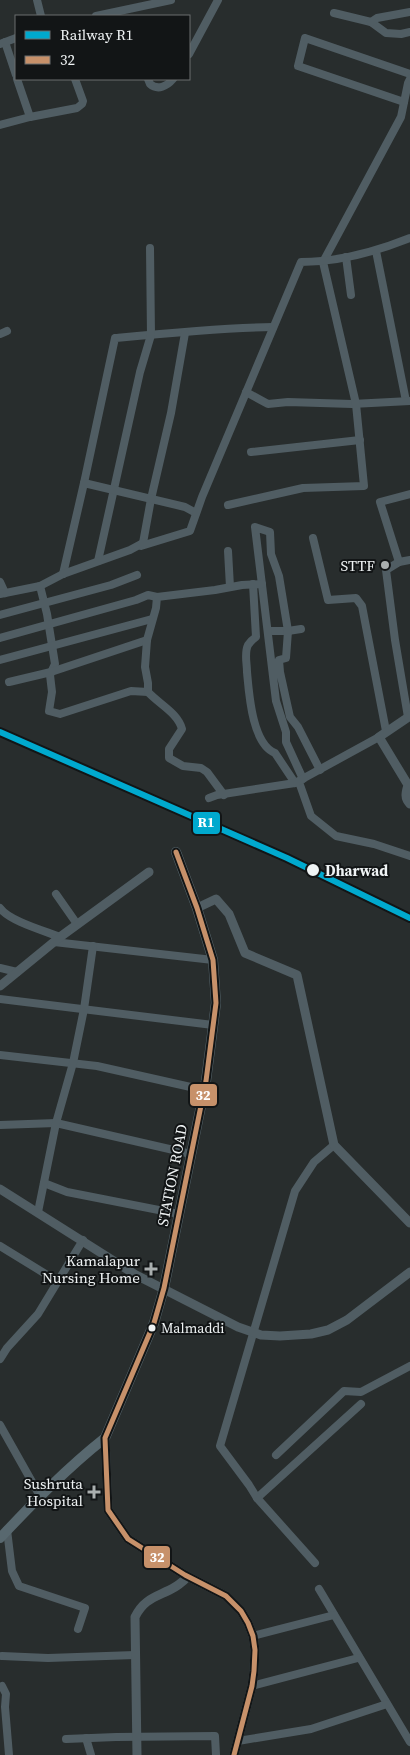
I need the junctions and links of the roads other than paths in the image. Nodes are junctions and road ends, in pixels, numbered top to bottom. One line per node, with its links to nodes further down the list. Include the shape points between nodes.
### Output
1 (38, 0): 7 (street)
2 (171, 0): 4 (street)
3 (218, 0): 14 (street)
4 (137, 8): 8 (street); 9 (street)
5 (410, 12): 10 (street, via 377,18)
6 (334, 13): 10 (street)
7 (41, 15)
8 (101, 15)
9 (140, 15)
10 (372, 22): 11 (street, via 386,33)
11 (410, 32)
12 (15, 38): 13 (street)
13 (2, 43): 15 (street)
14 (190, 52)
15 (15, 72)
16 (410, 74): 22 (street, via 305,38 298,66)
17 (410, 79): 22 (street)
18 (18, 80): 23 (street)
19 (75, 80): 23 (street, via 82,104 77,108)
20 (148, 80): 21 (street, via 157,88)
21 (172, 80)
22 (404, 102): 29 (street, via 401,117)
23 (30, 117): 24 (street)
24 (0, 125)
25 (410, 238): 27 (street)
26 (150, 248): 33 (street)
27 (376, 251): 28 (street); 35 (street)
28 (346, 257): 29 (street); 30 (street)
29 (323, 262): 31 (street, via 301,262); 36 (street)
30 (351, 295)
31 (273, 327): 32 (street); 34 (street)
32 (185, 333): 33 (street); 42 (street)
33 (150, 335): 39 (street, via 115,338); 40 (street)
34 (246, 392): 36 (street, via 268,404); 44 (street)
35 (408, 401): 36 (street)
36 (356, 404): 37 (street)
37 (360, 440): 38 (street); 43 (street, via 364,486 303,488)
38 (251, 452)
39 (84, 483): 40 (street); 51 (street)
40 (114, 490): 42 (street); 49 (street)
41 (410, 494): 50 (street, via 380,502)
42 (151, 499): 44 (street); 46 (street)
43 (228, 505)
44 (196, 513): 46 (street, via 190,531 141,546)
45 (313, 538): 74 (street, via 328,600 356,598 362,606)
46 (143, 543): 49 (street)
47 (228, 551): 56 (street)
48 (410, 560): 50 (street)
49 (98, 561): 51 (street)
50 (399, 562): 73 (street, via 386,570 394,640)
51 (63, 574): 55 (street)
52 (137, 575): 59 (street)
53 (0, 582): 57 (street)
54 (257, 584): 56 (street); 64 (street); 65 (street, via 255,527 270,532 271,554 279,576); 76 (street, via 252,594 256,637 248,643 246,652 250,704 261,738)
55 (40, 586): 57 (street); 59 (street)
56 (230, 587): 58 (street)
57 (2, 593)
58 (157, 597): 61 (street); 62 (street, via 148,595)
59 (44, 602): 60 (street); 62 (street)
60 (0, 615)
61 (152, 619): 67 (street); 68 (street)
62 (49, 624): 66 (street); 68 (street)
63 (301, 629): 65 (street)
64 (269, 631): 65 (street); 76 (street, via 276,701)
65 (288, 631): 75 (street, via 286,658 279,660 286,702 290,717)
66 (0, 638)
67 (147, 640): 70 (street); 72 (street, via 145,667)
68 (53, 646): 69 (street); 70 (street, via 55,664)
69 (0, 660)
70 (51, 672): 71 (street); 72 (street, via 49,712 60,714 131,691)
71 (9, 682)
72 (148, 692): 77 (street, via 181,723 182,729 169,749 169,758 183,766 208,772)
73 (409, 716): 74 (street)
74 (383, 734): 75 (street); 79 (street, via 408,785)
75 (320, 770): 76 (street)
76 (299, 781): 77 (street); 81 (street, via 311,816 336,836)
77 (224, 795): 78 (street)
78 (209, 798)
79 (409, 798)
80 (176, 852): 85 (main road, STATION ROAD)
81 (410, 856)
82 (149, 872): 86 (street)
83 (56, 894): 86 (street)
84 (0, 908): 87 (street, via 3,913)
85 (197, 908): 89 (main road, STATION ROAD); 101 (street, via 216,899 229,914 245,953 297,975)
86 (77, 924): 87 (street)
87 (57, 939): 88 (street); 91 (street)
88 (93, 946): 89 (street); 94 (street)
89 (213, 960): 95 (main road, STATION ROAD, via 216,1003)
90 (0, 968): 91 (street)
91 (17, 972): 92 (street)
92 (0, 986)
93 (0, 999): 94 (street)
94 (84, 1009): 95 (street); 97 (street)
95 (213, 1025): 98 (main road, STATION ROAD)
96 (0, 1055): 97 (street)
97 (73, 1063): 98 (street); 99 (street)
98 (204, 1090): 102 (main road, STATION ROAD)
99 (56, 1123): 100 (street); 102 (street); 103 (street)
100 (0, 1125)
101 (334, 1145): 107 (street); 113 (street, via 314,1162 296,1190)
102 (191, 1154): 106 (main road, STATION ROAD)
103 (44, 1183): 105 (street); 106 (street, via 66,1192)
104 (0, 1189): 105 (street)
105 (38, 1212): 108 (street)
106 (179, 1214): 112 (main road, STATION ROAD)
107 (410, 1223)
108 (84, 1240): 111 (street); 112 (street)
109 (0, 1246): 111 (street)
110 (410, 1272): 113 (street, via 347,1320 328,1330 280,1336)
111 (58, 1281): 114 (street, via 38,1314)
112 (164, 1288): 113 (street); 118 (main road, STATION ROAD, via 154,1323)
113 (253, 1332): 121 (street, via 220,1446)
114 (0, 1359)
115 (410, 1366): 119 (street, via 361,1392 344,1391)
116 (361, 1404): 121 (street)
117 (0, 1425): 120 (street)
118 (105, 1438): 120 (main road); 124 (street, via 108,1510 128,1539)
119 (276, 1455)
120 (40, 1496): 122 (main road)
121 (258, 1498): 123 (street)
122 (4, 1534): 127 (street, via 12,1571 19,1586 85,1608)
123 (315, 1563)
124 (188, 1576): 128 (street, via 226,1596 241,1610); 129 (street, via 140,1607 135,1617)
125 (319, 1589): 126 (street)
126 (334, 1615): 128 (street); 131 (street)
127 (78, 1629)
128 (253, 1636): 133 (street)
129 (135, 1655): 130 (street); 135 (street)
130 (2, 1656)
131 (358, 1658): 133 (street); 134 (street)
132 (2, 1686): 140 (street, via 6,1694)
133 (252, 1686): 138 (street)
134 (387, 1704): 138 (street, via 311,1729); 139 (street)
135 (136, 1737): 136 (street); 142 (street); 143 (street, via 215,1736)
136 (86, 1738): 137 (street); 141 (street)
137 (66, 1740)
138 (238, 1741): 144 (street)
139 (410, 1742)
140 (8, 1755)
141 (91, 1755)
142 (137, 1755)
143 (216, 1755)
144 (234, 1755)

